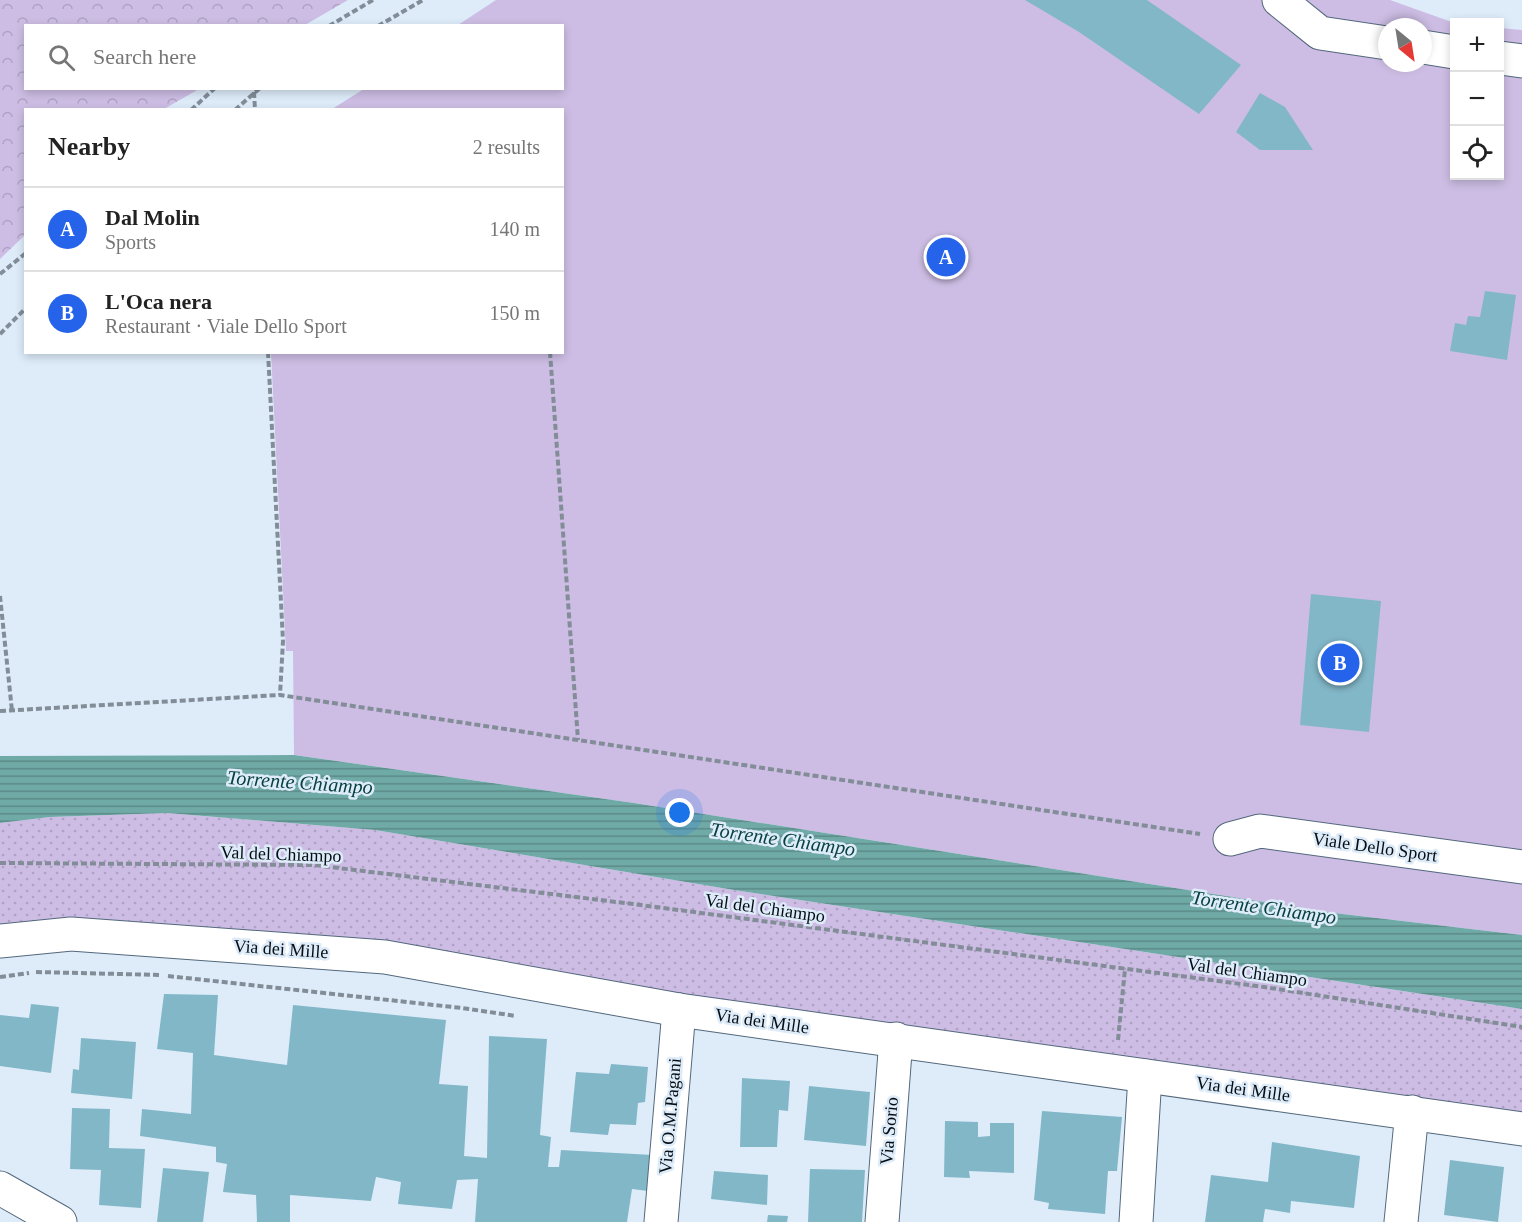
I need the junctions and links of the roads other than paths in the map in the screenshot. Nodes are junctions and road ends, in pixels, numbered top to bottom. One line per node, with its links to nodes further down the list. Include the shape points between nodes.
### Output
1 (1279, 0): 2 (main road, via 1320,33)
2 (1378, 41)
3 (1432, 48): 4 (main road)
4 (1450, 51)
5 (1504, 59): 6 (main road)
6 (1522, 61)
7 (1230, 839): 8 (main road, Viale Dello Sport, via 1260,831)
8 (1522, 867)
9 (0, 941): 10 (main road, Via dei Mille, via 71,934 385,957)
10 (679, 1010): 11 (main road, Via dei Mille); 17 (main road, Via O.M.Pagani)
11 (896, 1039): 12 (main road, Via dei Mille); 18 (main road, Via Sorio)
12 (1145, 1076): 13 (main road, Via dei Mille); 19 (main road)
13 (1412, 1112): 14 (main road, Via dei Mille); 20 (main road)
14 (1522, 1129)
15 (0, 1188): 16 (main road)
16 (60, 1222)
17 (662, 1222)
18 (882, 1222)
19 (1136, 1222)
20 (1401, 1222)

